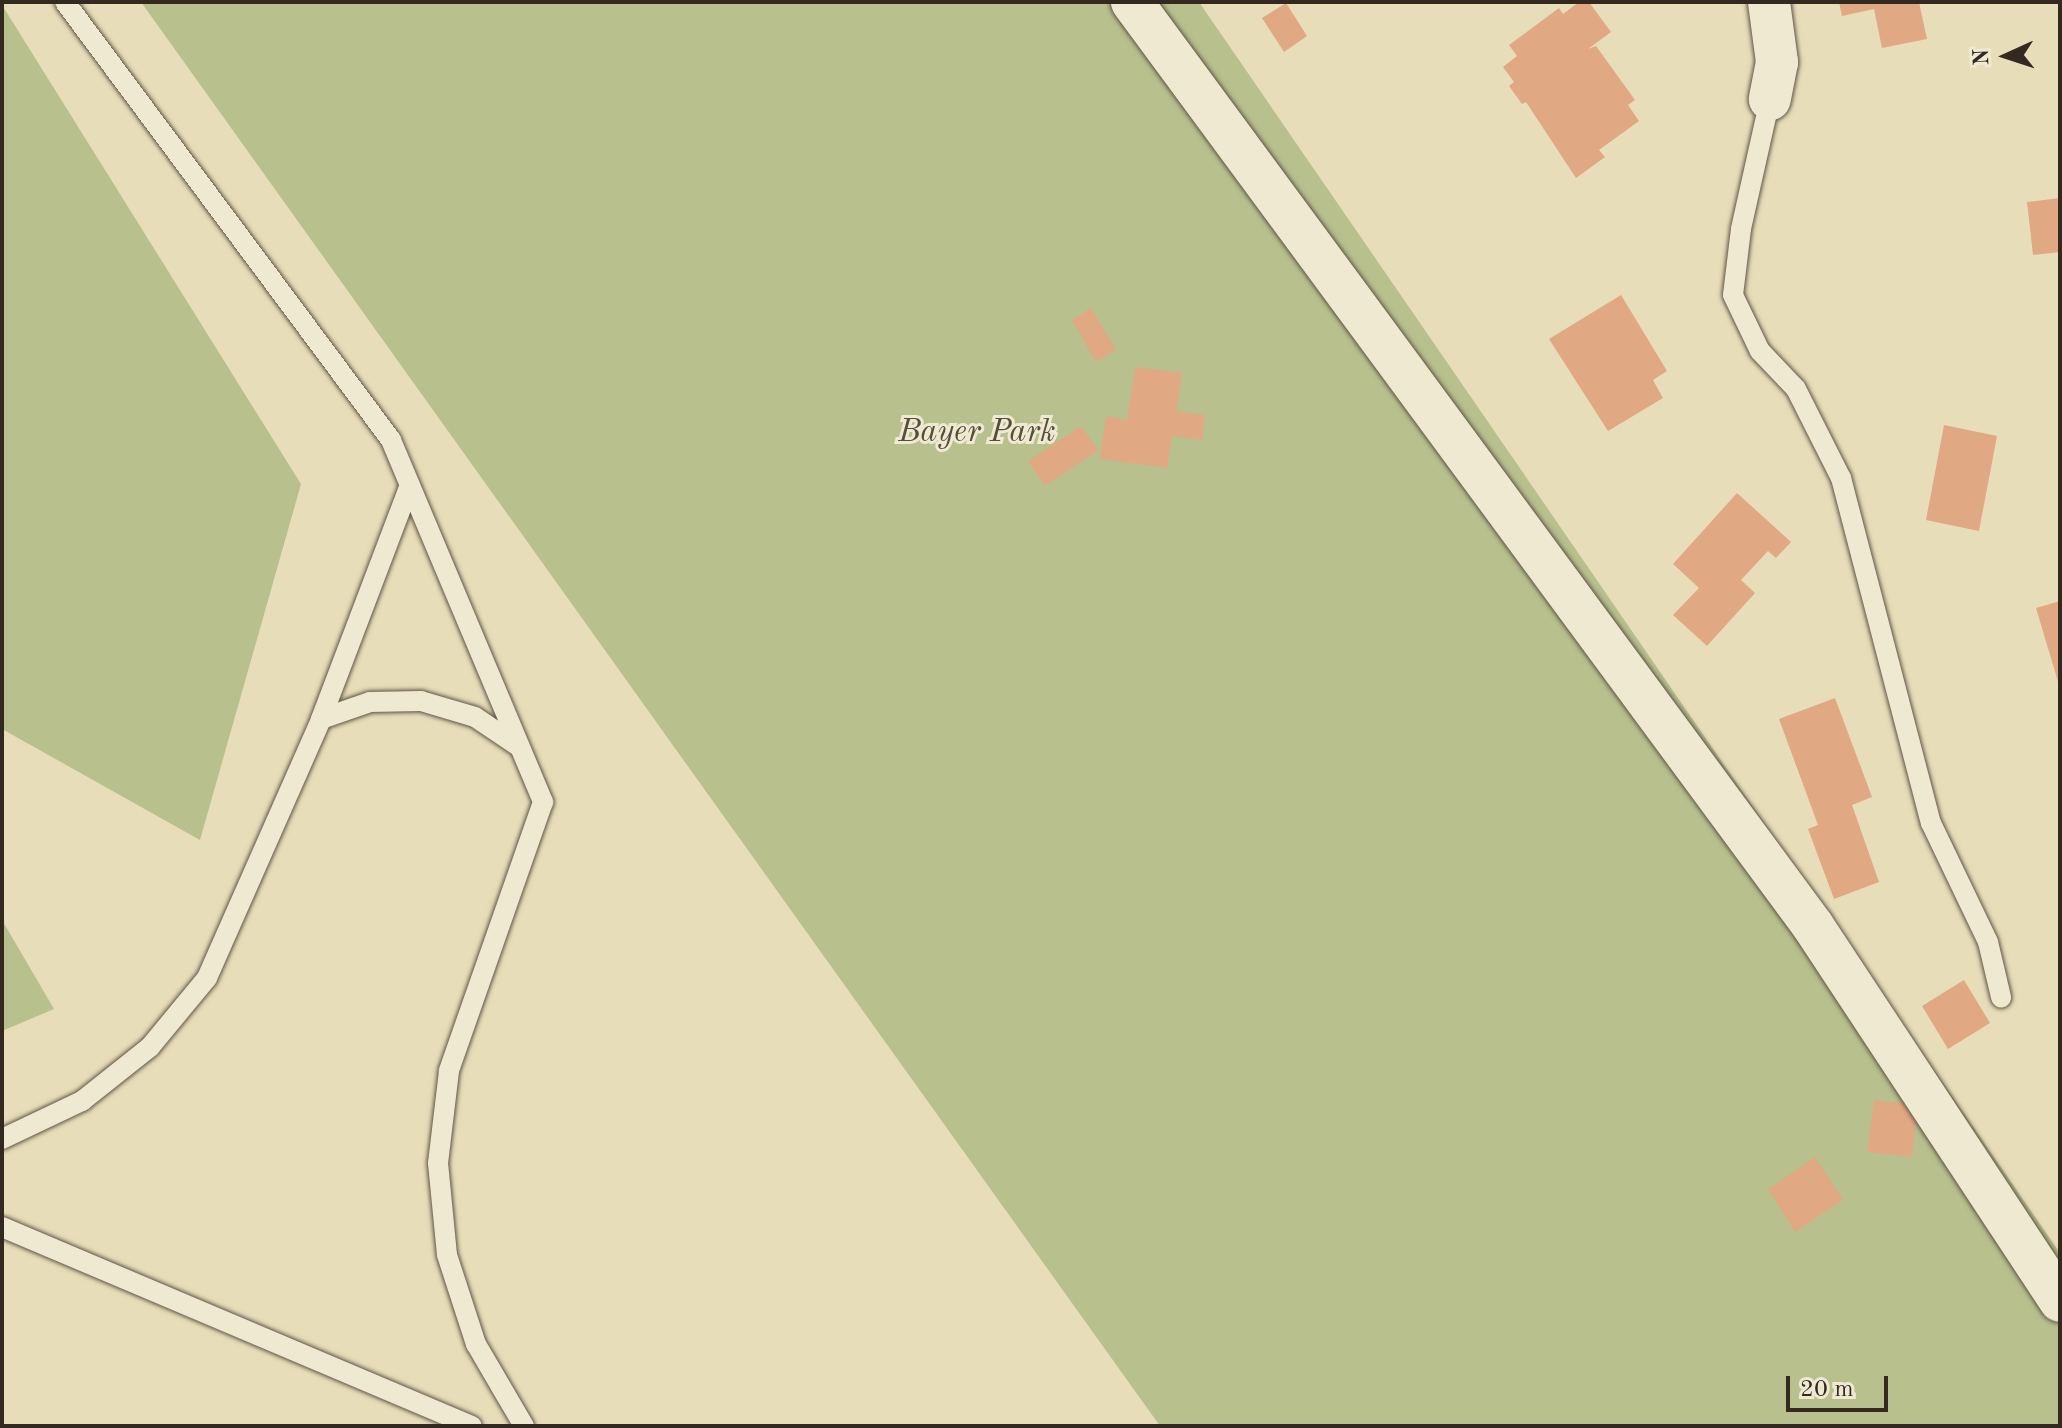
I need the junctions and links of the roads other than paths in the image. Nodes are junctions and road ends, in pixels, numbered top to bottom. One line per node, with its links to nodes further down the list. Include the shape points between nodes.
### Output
1 (65, 2): 5 (lane, via 391,440)
2 (1132, 2): 11 (street, via 1813,926)
3 (1769, 2): 4 (street, via 1777,62)
4 (1770, 99): 8 (lane, via 1741,229 1733,295 1760,351 1803,400 1841,478 1931,823 1988,942)
5 (410, 485): 6 (lane); 7 (lane)
6 (321, 719): 7 (lane, via 370,702 421,701 475,717); 9 (lane, via 207,978 150,1047 82,1101)
7 (521, 749): 13 (lane, via 543,802 449,1071 438,1163 447,1255 471,1330)
8 (2001, 997)
9 (2, 1139)
10 (2, 1227): 12 (lane)
11 (2060, 1301)
12 (472, 1426)
13 (524, 1426)

